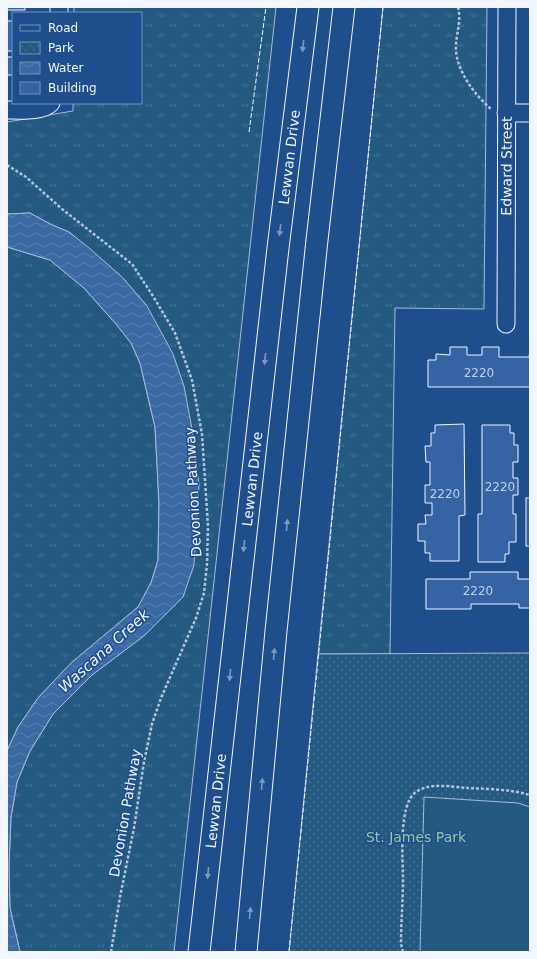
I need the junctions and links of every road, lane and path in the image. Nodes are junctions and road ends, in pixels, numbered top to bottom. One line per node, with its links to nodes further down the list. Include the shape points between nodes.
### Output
1 (308, 7): 13 (main road, Lewvan Drive, one-way to 13, via 277,256)
2 (344, 7): 14 (main road, one-way to 2, via 277,623)
3 (458, 7): 7 (path, via 460,17 456,51 466,79 491,109)
4 (507, 7): 7 (street, Edward Street)
5 (50, 104): 6 (street, via 36,109)
6 (7, 110)
7 (506, 112): 8 (street); 10 (street, Edward Street)
8 (530, 113)
9 (7, 165): 12 (path, Devonion Pathway, via 26,177 132,264 175,333 192,380 202,434 208,526 204,593 152,724)
10 (506, 324)
11 (530, 795): 15 (path, via 431,786 415,792 408,802 404,817 401,944)
12 (111, 952)
13 (199, 952)
14 (246, 952)
15 (403, 952)

